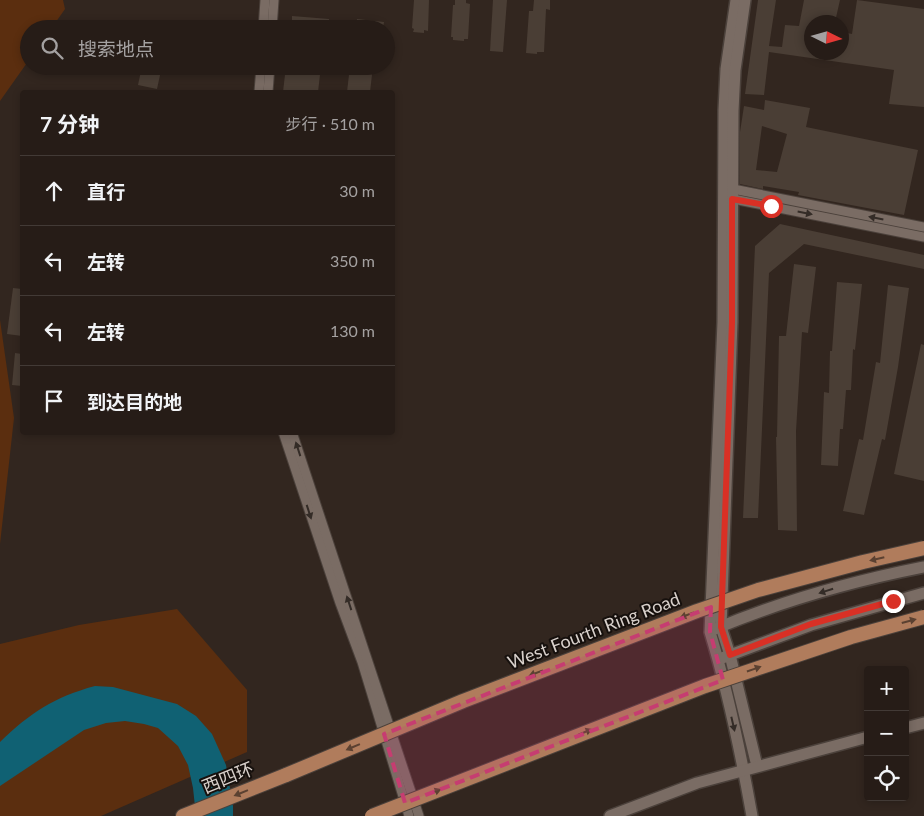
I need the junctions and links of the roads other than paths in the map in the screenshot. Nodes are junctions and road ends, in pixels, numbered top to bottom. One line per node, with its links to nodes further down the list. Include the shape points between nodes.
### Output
1 (266, 0): 5 (street)
2 (274, 0): 6 (street)
3 (736, 0): 11 (street, via 724,110)
4 (745, 0): 11 (street, via 735,70)
5 (264, 20)
6 (273, 20)
7 (260, 75): 9 (street)
8 (269, 75): 10 (street)
9 (259, 90)
10 (268, 90)
11 (728, 193): 12 (street, one-way to 11); 13 (street, one-way to 13); 20 (street)
12 (924, 227)
13 (924, 237)
14 (284, 435): 29 (street, one-way to 29, via 362,662)
15 (293, 435): 30 (street, one-way to 15)
16 (924, 548): 27 (highway, West Fourth Ring Road, one-way to 27, bridge, via 758,590 697,611 464,701)
17 (924, 567): 20 (street, one-way to 20, via 866,579)
18 (924, 594): 21 (street, via 811,624)
19 (924, 617): 28 (highway, one-way to 19, bridge, via 705,686 851,637)
20 (715, 629): 21 (street)
21 (724, 657): 25 (street); 26 (street, one-way to 26)
22 (924, 723): 23 (street)
23 (909, 727)
24 (864, 739): 25 (street)
25 (757, 766): 26 (street)
26 (744, 770): 31 (street, via 697,783); 32 (street)
27 (183, 816)
28 (372, 816)
29 (408, 816)
30 (419, 816)
31 (610, 816)
32 (752, 816)

